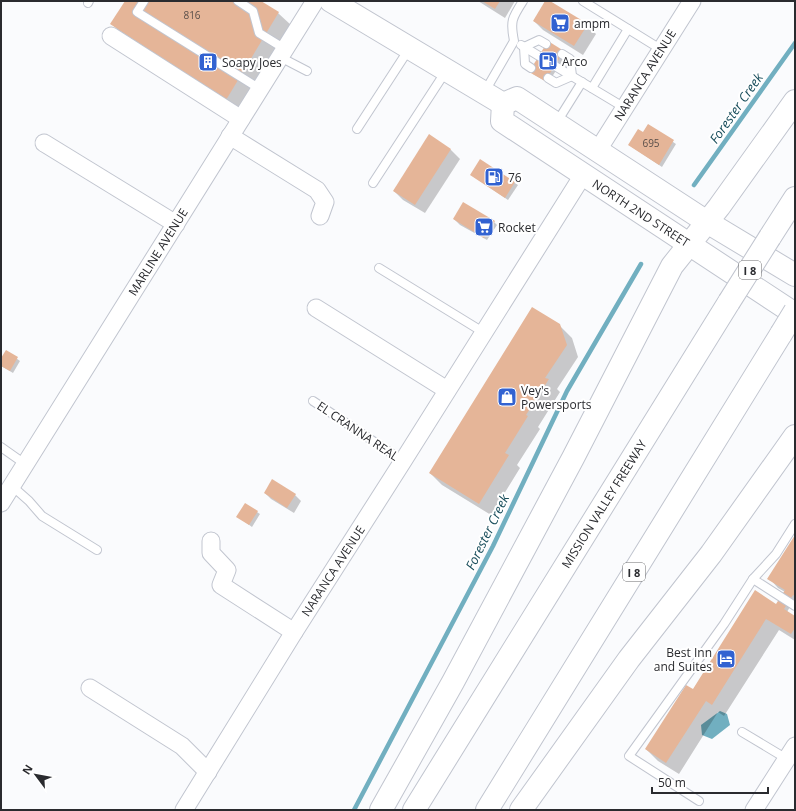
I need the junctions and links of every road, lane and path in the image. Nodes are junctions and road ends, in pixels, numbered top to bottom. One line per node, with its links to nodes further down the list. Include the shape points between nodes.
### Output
1 (144, 1): 26 (lane, via 137,12)
2 (238, 1): 15 (lane, via 253,11 259,33)
3 (315, 1): 15 (street, MARLINE AVENUE)
4 (331, 1): 13 (main road)
5 (523, 1): 10 (lane, via 511,26)
6 (583, 1): 8 (lane)
7 (692, 1): 14 (street, NARANCA AVENUE)
8 (628, 29): 14 (lane); 25 (lane)
9 (111, 36): 31 (street)
10 (514, 41): 12 (lane); 27 (lane)
11 (546, 44): 12 (lane, via 539,40)
12 (524, 47): 17 (lane); 19 (lane, via 525,64)
13 (409, 48): 20 (main road); 33 (lane)
14 (662, 50): 30 (street, NARANCA AVENUE)
15 (283, 53): 21 (lane); 26 (street, MARLINE AVENUE)
16 (562, 54): 22 (lane, via 570,59)
17 (539, 56)
18 (555, 66): 22 (lane)
19 (531, 68)
20 (447, 70): 27 (main road); 39 (lane)
21 (306, 72)
22 (572, 76): 23 (lane, via 556,83); 24 (lane)
23 (548, 78)
24 (582, 82): 25 (lane); 32 (lane)
25 (592, 88): 30 (lane)
26 (260, 89): 31 (street, MARLINE AVENUE)
27 (484, 92): 29 (main road)
28 (795, 101): 43 (main road)
29 (503, 104): 32 (main road, via 518,98); 34 (main road, NORTH 2ND STREET, via 502,121)
30 (625, 108): 37 (street, NARANCA AVENUE)
31 (241, 119): 35 (street, MARLINE AVENUE)
32 (557, 123): 37 (main road)
33 (358, 129)
34 (517, 131): 37 (main road, via 533,129 580,154); 38 (main road, NORTH 2ND STREET)
35 (230, 136): 42 (street, via 317,190 324,202); 44 (street, MARLINE AVENUE)
36 (44, 143): 44 (street)
37 (598, 150): 41 (main road)
38 (583, 175): 41 (main road, via 592,169 611,173 659,204); 45 (main road, NORTH 2ND STREET); 50 (street, NARANCA AVENUE)
39 (373, 183)
40 (795, 198): 72 (main road, MISSION VALLEY FREEWAY / I 8, bridge)
41 (677, 202): 43 (main road)
42 (320, 216)
43 (708, 222): 45 (main road); 47 (main road)
44 (176, 224): 56 (street, MARLINE AVENUE)
45 (689, 245): 49 (main road, NORTH 2ND STREET); 71 (main road, via 672,266 573,458)
46 (379, 268): 50 (lane)
47 (795, 275)
48 (316, 308): 51 (street)
49 (795, 313): 73 (main road, I 8, bridge)
50 (483, 332): 51 (street, NARANCA AVENUE)
51 (447, 390): 55 (street, NARANCA AVENUE)
52 (313, 401): 55 (lane, EL CRANNA REAL)
53 (795, 436): 74 (main road, via 711,554 629,659)
54 (1, 447): 56 (lane)
55 (403, 461): 64 (street, NARANCA AVENUE)
56 (26, 464): 57 (street, MARLINE AVENUE)
57 (12, 486): 58 (street, MARLINE AVENUE); 61 (lane, via 30,501 42,516)
58 (1, 503)
59 (795, 524): 62 (lane, via 776,554)
60 (211, 541): 64 (street, via 211,553 228,570 221,585)
61 (96, 550)
62 (753, 579): 63 (lane); 69 (lane, via 630,756)
63 (795, 606)
64 (294, 632): 68 (street, NARANCA AVENUE)
65 (90, 688): 68 (street, via 182,746)
66 (742, 732): 67 (lane)
67 (791, 752): 75 (street)
68 (208, 772): 70 (street, NARANCA AVENUE)
69 (699, 801)
70 (184, 810)
71 (381, 810)
72 (414, 810)
73 (487, 810)
74 (521, 810)
75 (754, 810)

